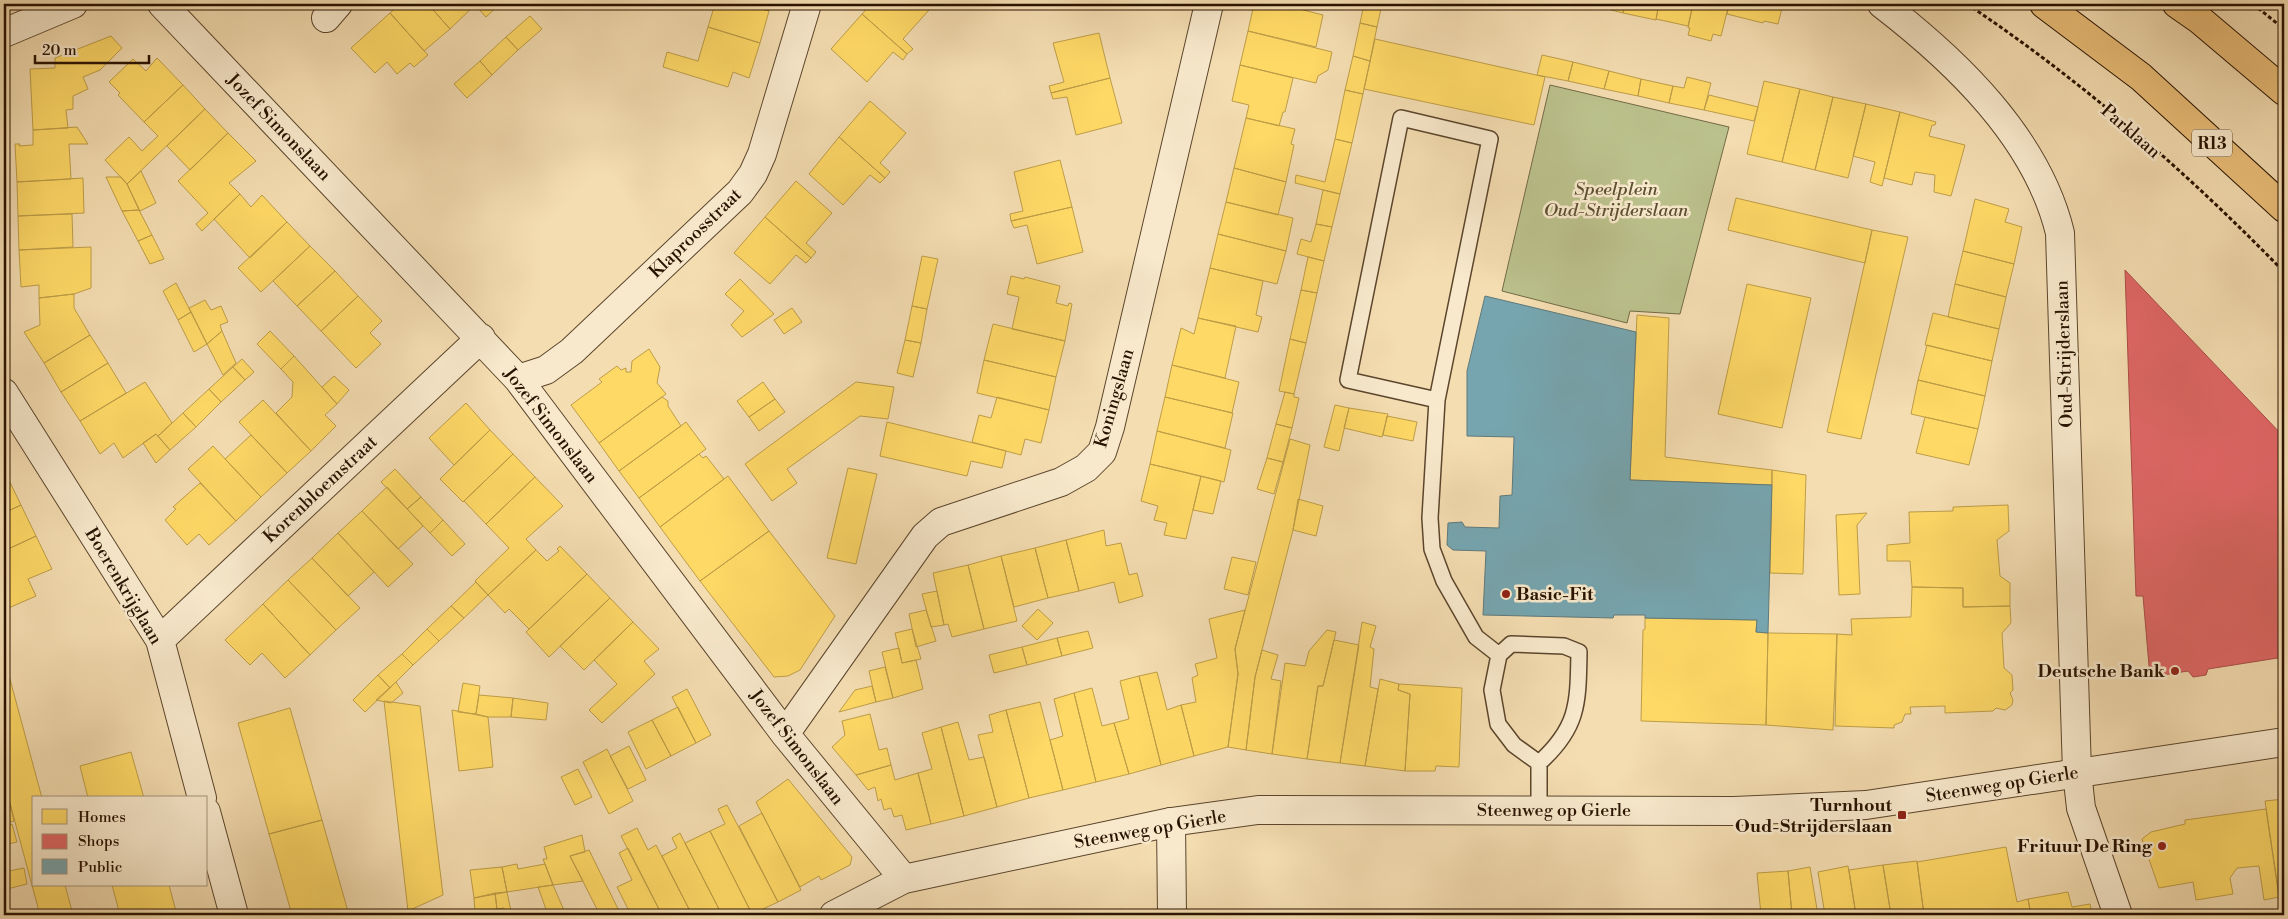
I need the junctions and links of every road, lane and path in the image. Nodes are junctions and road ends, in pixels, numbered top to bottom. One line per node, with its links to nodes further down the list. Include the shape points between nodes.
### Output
1 (73, 4): 12 (street)
2 (162, 4): 17 (street, Jozef Simonslaan)
3 (806, 4): 18 (street, Klaproosstraat, via 762,154 740,192 572,352 546,370)
4 (1209, 4): 23 (street, Koningslaan, via 1102,452 1086,468 1061,482 940,522 925,536)
5 (1882, 4): 26 (street, Oud-Strijderslaan, via 1967,78 2020,144 2053,204 2060,233)
6 (1968, 4): 16 (path, Parklaan, via 2021,40 2112,114 2229,216)
7 (2044, 4): 15 (main road, R13, via 2141,78)
8 (2177, 4): 13 (main road)
9 (2203, 4): 13 (street)
10 (2253, 4): 11 (path)
11 (2284, 29)
12 (4, 33)
13 (2216, 33): 14 (main road)
14 (2284, 91)
15 (2284, 208)
16 (2284, 272)
17 (481, 338): 18 (street, Jozef Simonslaan); 21 (street, Korenbloemstraat)
18 (518, 379): 23 (street, Jozef Simonslaan)
19 (4, 393): 21 (street, Boerenkrijglaan)
20 (1437, 400): 20 (lane, via 1490,139 1401,118 1348,380); 22 (lane, via 1430,518 1432,549 1444,581 1476,637)
21 (160, 640): 27 (street, Boerenkrijglaan)
22 (1499, 655): 25 (lane, via 1492,690 1498,724 1514,745); 25 (lane, via 1511,644 1564,646 1578,652 1578,689 1573,719 1557,746)
23 (785, 734): 31 (street, Jozef Simonslaan)
24 (2284, 742): 26 (street, Steenweg op Gierle)
25 (1538, 763): 28 (lane)
26 (2076, 772): 28 (street, Steenweg op Gierle, via 1866,805 1734,811); 35 (street, Oud-Strijderslaan, via 2081,808)
27 (201, 796)
28 (1539, 810): 30 (street, Steenweg op Gierle, via 1258,810)
29 (208, 819): 32 (street)
30 (1172, 822): 31 (street, Steenweg op Gierle); 34 (street)
31 (904, 879): 33 (street, Steenweg op Gierle)
32 (234, 915)
33 (834, 915)
34 (1172, 915)
35 (2118, 915)

